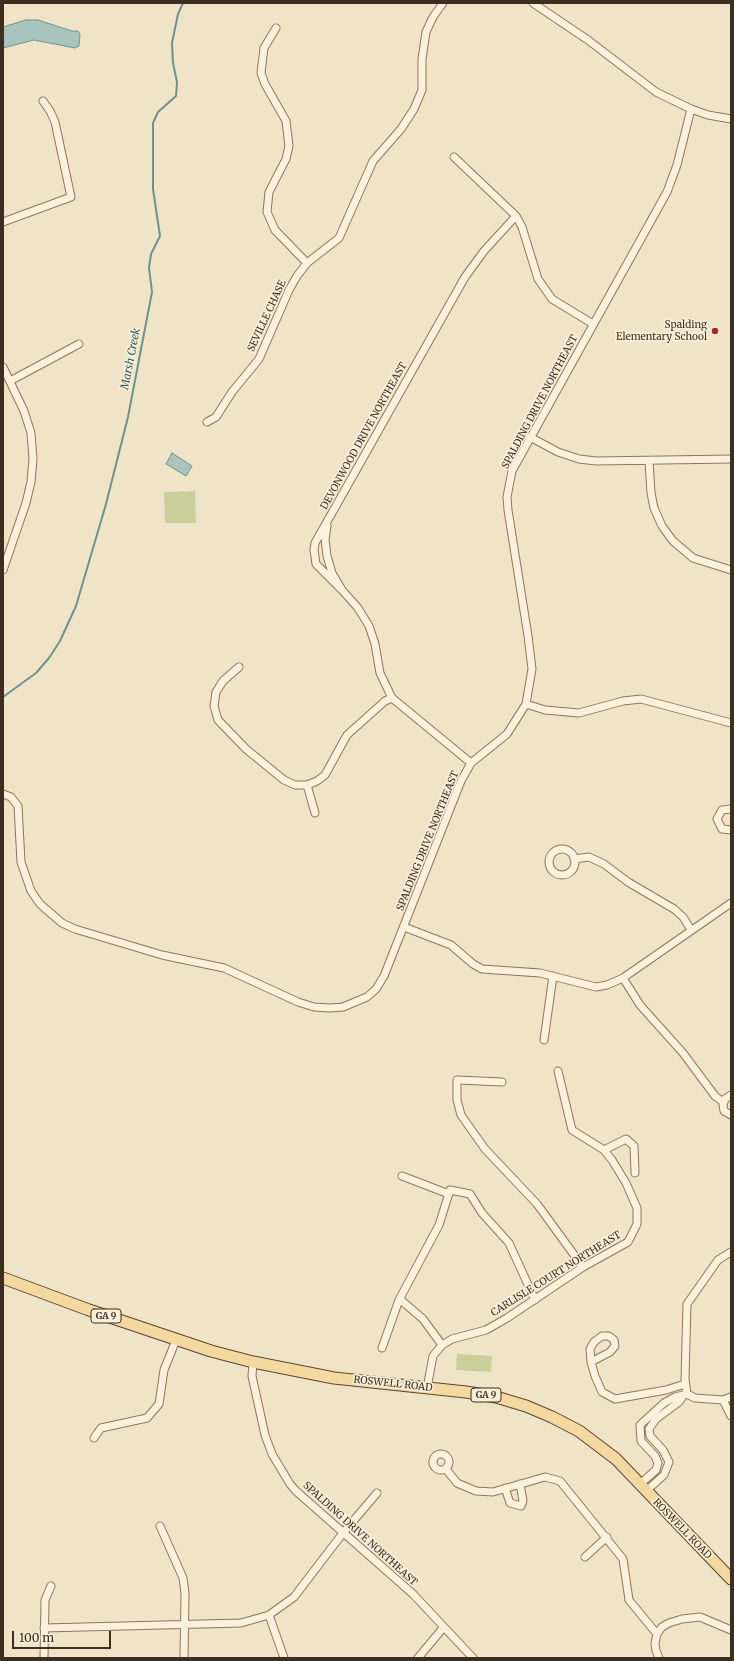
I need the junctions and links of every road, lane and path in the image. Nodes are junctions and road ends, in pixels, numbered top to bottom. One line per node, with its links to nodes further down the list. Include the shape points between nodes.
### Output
1 (443, 3): 10 (street, SEVILLE CHASE, via 426,32 420,98 407,120 373,161 339,238)
2 (533, 3): 5 (street, via 588,40 656,92)
3 (276, 28): 10 (street, via 264,48 261,74 286,121 289,146 286,159 269,192 267,212 275,230)
4 (43, 102): 9 (street, via 55,122 71,198)
5 (691, 109): 6 (street); 11 (street, SPALDING DRIVE NORTHEAST, via 677,165 667,192)
6 (731, 119)
7 (454, 157): 8 (street)
8 (516, 216): 11 (street, via 522,226 539,280 552,299); 19 (street, DEVONWOOD DRIVE NORTHEAST, via 484,251 465,277)
9 (3, 222)
10 (307, 263): 15 (street, SEVILLE CHASE, via 288,290 259,359 232,392 216,417)
11 (593, 324): 16 (street, SPALDING DRIVE NORTHEAST)
12 (79, 344): 14 (street)
13 (3, 367): 14 (street)
14 (10, 381): 20 (street, via 24,410 31,433 33,459 32,482)
15 (207, 422)
16 (530, 437): 18 (street, via 558,452 579,459); 25 (street, SPALDING DRIVE NORTHEAST, via 512,471 507,497 532,669)
17 (731, 460): 18 (street)
18 (649, 461): 21 (street, via 652,501 662,526 673,541 693,558)
19 (328, 520): 22 (street, DEVONWOOD DRIVE NORTHEAST, via 325,539 327,556 332,573); 22 (street, via 315,543 314,558 319,568)
20 (3, 570)
21 (731, 570)
22 (342, 590): 24 (street, DEVONWOOD DRIVE NORTHEAST, via 369,626 380,673)
23 (239, 667): 28 (street, via 223,681 216,692 214,706 218,720 246,749 284,780 295,785)
24 (392, 698): 27 (street, DEVONWOOD DRIVE NORTHEAST); 28 (street, via 353,727 341,743 325,775)
25 (526, 704): 26 (street, via 545,710 579,713 623,701 641,699); 27 (street, SPALDING DRIVE NORTHEAST, via 507,734)
26 (731, 723)
27 (471, 763): 35 (street, SPALDING DRIVE NORTHEAST, via 452,800)
28 (307, 785): 31 (street)
29 (3, 794): 35 (street, SPALDING DRIVE NORTHEAST, via 11,797 18,806 21,862 31,891 50,915 75,929 162,955 224,968 298,1002 330,1008 355,1003 376,989)
30 (731, 809): 32 (street, via 722,810 717,819 722,829)
31 (315, 814)
32 (731, 830)
33 (574, 859): 36 (street, via 588,857 604,864 628,882 674,909)
34 (731, 902): 36 (street)
35 (404, 928): 37 (street, via 451,945 482,969)
36 (691, 930): 38 (street)
37 (553, 976): 38 (street, via 596,987); 39 (street)
38 (623, 978): 43 (street, via 640,1005 683,1053 715,1096)
39 (544, 1040)
40 (558, 1071): 45 (street, CARLISLE COURT NORTHEAST, via 572,1130)
41 (502, 1082): 50 (street, via 457,1080 457,1100 461,1115 485,1149 538,1204)
42 (731, 1095): 43 (street)
43 (723, 1102): 44 (street, via 724,1111)
44 (731, 1115)
45 (604, 1150): 46 (street, via 626,1140 634,1146); 50 (street, CARLISLE COURT NORTHEAST, via 626,1183 638,1208 637,1224 628,1242)
46 (635, 1173)
47 (402, 1176): 48 (street)
48 (449, 1194): 52 (street, via 439,1225); 53 (street, via 450,1190 470,1194 482,1213 509,1243)
49 (731, 1252): 59 (street, via 718,1260 686,1304)
50 (583, 1267): 53 (street, CARLISLE COURT NORTHEAST)
51 (3, 1278): 54 (main road, ROSWELL ROAD / GA 9)
52 (399, 1300): 55 (street, via 423,1319); 56 (street)
53 (535, 1300): 55 (street, CARLISLE COURT NORTHEAST, via 486,1330 452,1339)
54 (176, 1340): 57 (main road, ROSWELL ROAD / GA 9); 65 (street, via 164,1370 160,1404 148,1418 101,1428)
55 (442, 1345): 60 (street, via 433,1356)
56 (382, 1348)
57 (252, 1362): 60 (main road, ROSWELL ROAD / GA 9, via 334,1378); 72 (street, SPALDING DRIVE NORTHEAST, via 254,1387 272,1454 296,1491)
58 (591, 1362): 59 (street, via 594,1376 602,1392 615,1399)
59 (685, 1384): 61 (street)
60 (427, 1388): 68 (main road, ROSWELL ROAD / GA 9, via 496,1397 552,1417 591,1440 616,1459)
61 (685, 1394): 63 (street, via 696,1398); 68 (street, via 664,1403 640,1425 641,1441 656,1456 658,1463 656,1470); 68 (street, via 680,1402 656,1419 649,1429 650,1436 664,1450 669,1462 664,1475)
62 (731, 1396): 63 (street)
63 (723, 1400): 64 (street)
64 (731, 1416)
65 (94, 1438)
66 (446, 1469): 69 (street, via 457,1483 476,1491 493,1492)
67 (520, 1484): 69 (street); 69 (street, via 523,1501 521,1506 510,1503); 73 (street, via 545,1477 560,1481)
68 (643, 1487): 75 (main road, ROSWELL ROAD / GA 9)
69 (505, 1488)
70 (377, 1493): 72 (street)
71 (160, 1526): 78 (street, via 183,1578)
72 (343, 1532): 77 (street, via 294,1597); 80 (street, SPALDING DRIVE NORTHEAST, via 413,1594)
73 (607, 1537): 74 (street); 82 (street, via 623,1559 629,1600)
74 (585, 1557)
75 (731, 1579)
76 (51, 1586): 79 (street, via 45,1600)
77 (269, 1615): 78 (street, via 241,1623); 85 (street)
78 (185, 1625): 79 (street); 84 (street)
79 (44, 1628): 83 (street)
80 (443, 1628): 86 (street); 87 (street, SPALDING DRIVE NORTHEAST)
81 (731, 1630): 82 (street, via 694,1617 669,1623)
82 (657, 1634): 88 (street, via 655,1643)
83 (44, 1658)
84 (184, 1658)
85 (284, 1658)
86 (418, 1658)
87 (473, 1658)
88 (659, 1658)

